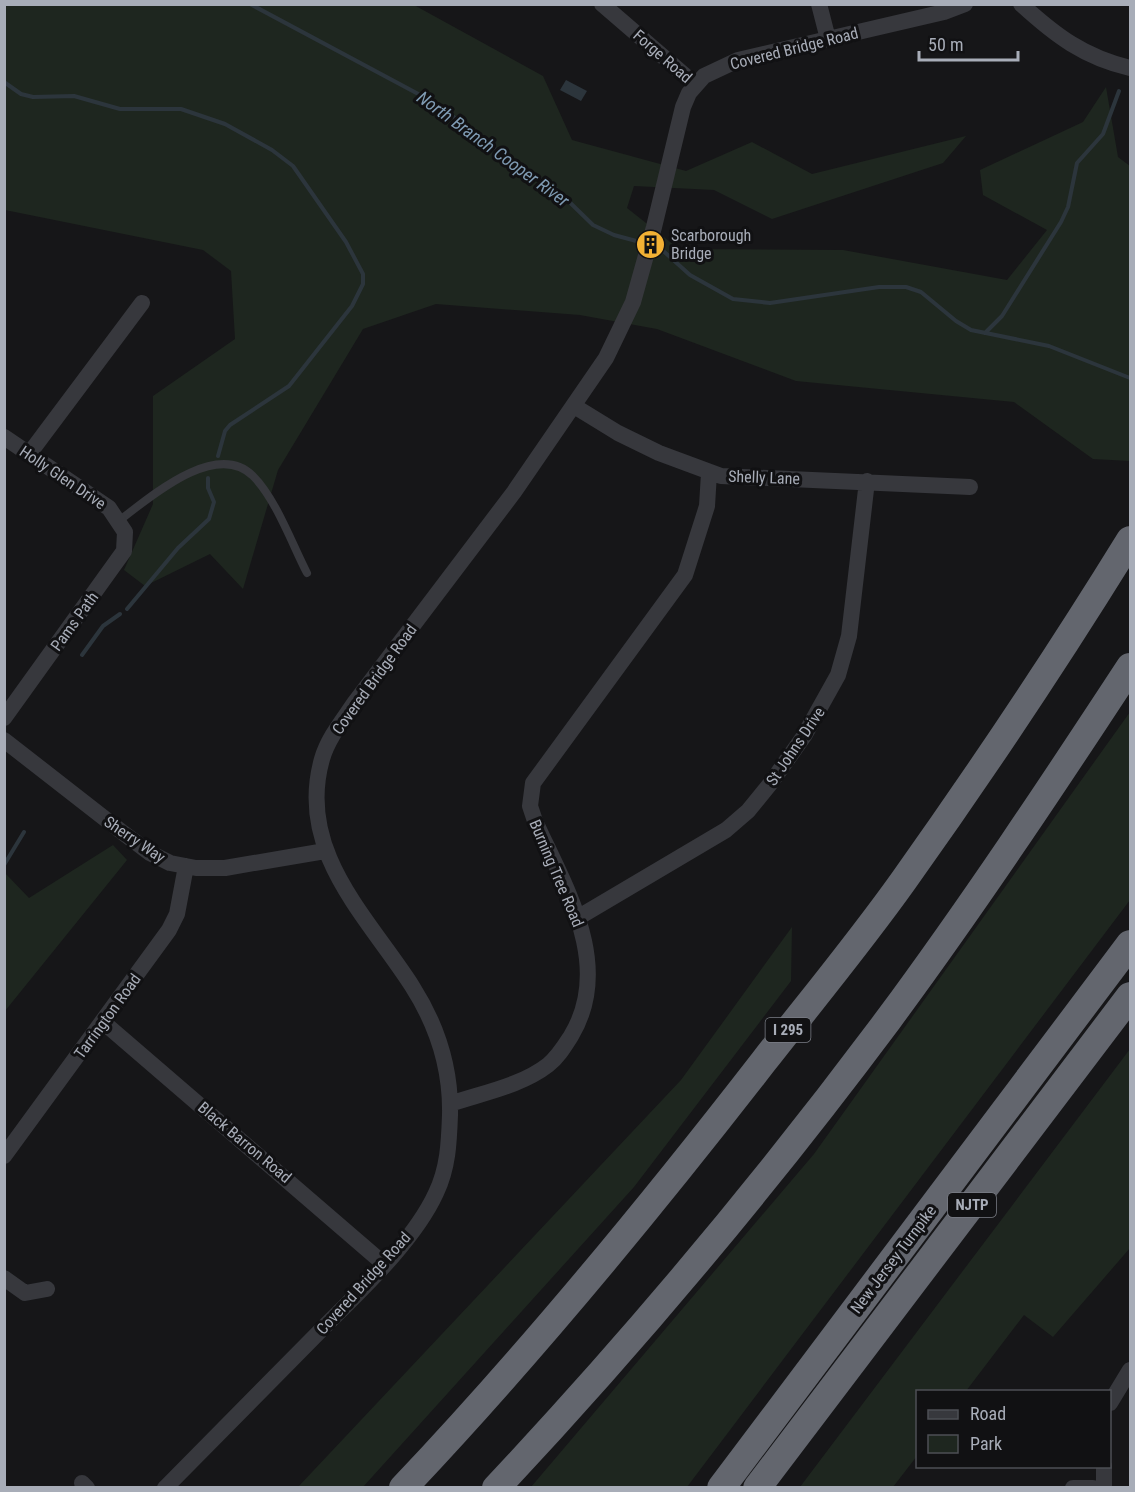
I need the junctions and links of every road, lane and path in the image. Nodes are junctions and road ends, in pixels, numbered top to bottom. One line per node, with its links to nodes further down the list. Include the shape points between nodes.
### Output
1 (602, 4): 7 (street, Forge Road)
2 (819, 4): 5 (street)
3 (965, 4): 5 (street, Covered Bridge Road)
4 (1021, 4): 6 (street, via 1055,36 1111,63)
5 (828, 39): 7 (street, Covered Bridge Road, via 738,60 704,76)
6 (1131, 68)
7 (696, 85): 9 (street, Covered Bridge Road, via 683,107 646,260 621,330)
8 (142, 303): 11 (street)
9 (574, 406): 12 (street, Shelly Lane, via 618,434); 21 (street, Covered Bridge Road, via 332,737 323,757 316,804)
10 (4, 437): 11 (street, Holly Glen Drive)
11 (29, 454): 15 (street, Holly Glen Drive, via 109,508)
12 (710, 473): 13 (street, Shelly Lane); 23 (street, Burning Tree Road, via 707,506 685,575 533,783 530,807)
13 (867, 481): 14 (street, Shelly Lane); 23 (street, St Johns Drive, via 849,636 838,675 804,736 748,811 726,830)
14 (970, 487)
15 (120, 520): 17 (lane, via 172,480 201,468 231,465 252,475); 19 (street, Pams Path, via 125,532 124,552)
16 (1131, 540): 37 (highway, I 295, via 1058,657 895,892 665,1187 464,1423)
17 (308, 573)
18 (1131, 667): 38 (highway, via 1034,813 880,1029 724,1228)
19 (4, 718)
20 (4, 740): 22 (street, Sherry Way, via 150,853)
21 (325, 851): 22 (street, Sherry Way, via 225,868); 28 (street, Covered Bridge Road, via 351,902 413,987 437,1034 445,1058)
22 (186, 866): 26 (street, Tarrington Road, via 177,914 169,930)
23 (579, 917): 28 (street, Burning Tree Road, via 587,957 586,1006 561,1052 548,1065 521,1080)
24 (1131, 944): 27 (highway, New Jersey Turnpike / NJTP)
25 (1131, 996): 27 (highway, New Jersey Turnpike / NJTP)
26 (103, 1022): 29 (street, Tarrington Road); 30 (street, Black Barron Road)
27 (1085, 1030): 39 (highway, New Jersey Turnpike / NJTP); 40 (highway, New Jersey Turnpike / NJTP)
28 (450, 1104): 30 (street, Covered Bridge Road, via 449,1146 435,1195)
29 (4, 1156)
30 (384, 1264): 36 (street, Covered Bridge Road)
31 (4, 1278): 32 (street, via 25,1293)
32 (47, 1290)
33 (1131, 1370): 34 (street)
34 (1111, 1400)
35 (1104, 1468): 43 (street)
36 (165, 1488)
37 (403, 1488)
38 (496, 1488)
39 (721, 1488)
40 (757, 1488)
41 (1073, 1488): 42 (street)
42 (1093, 1488)
43 (1104, 1488)

